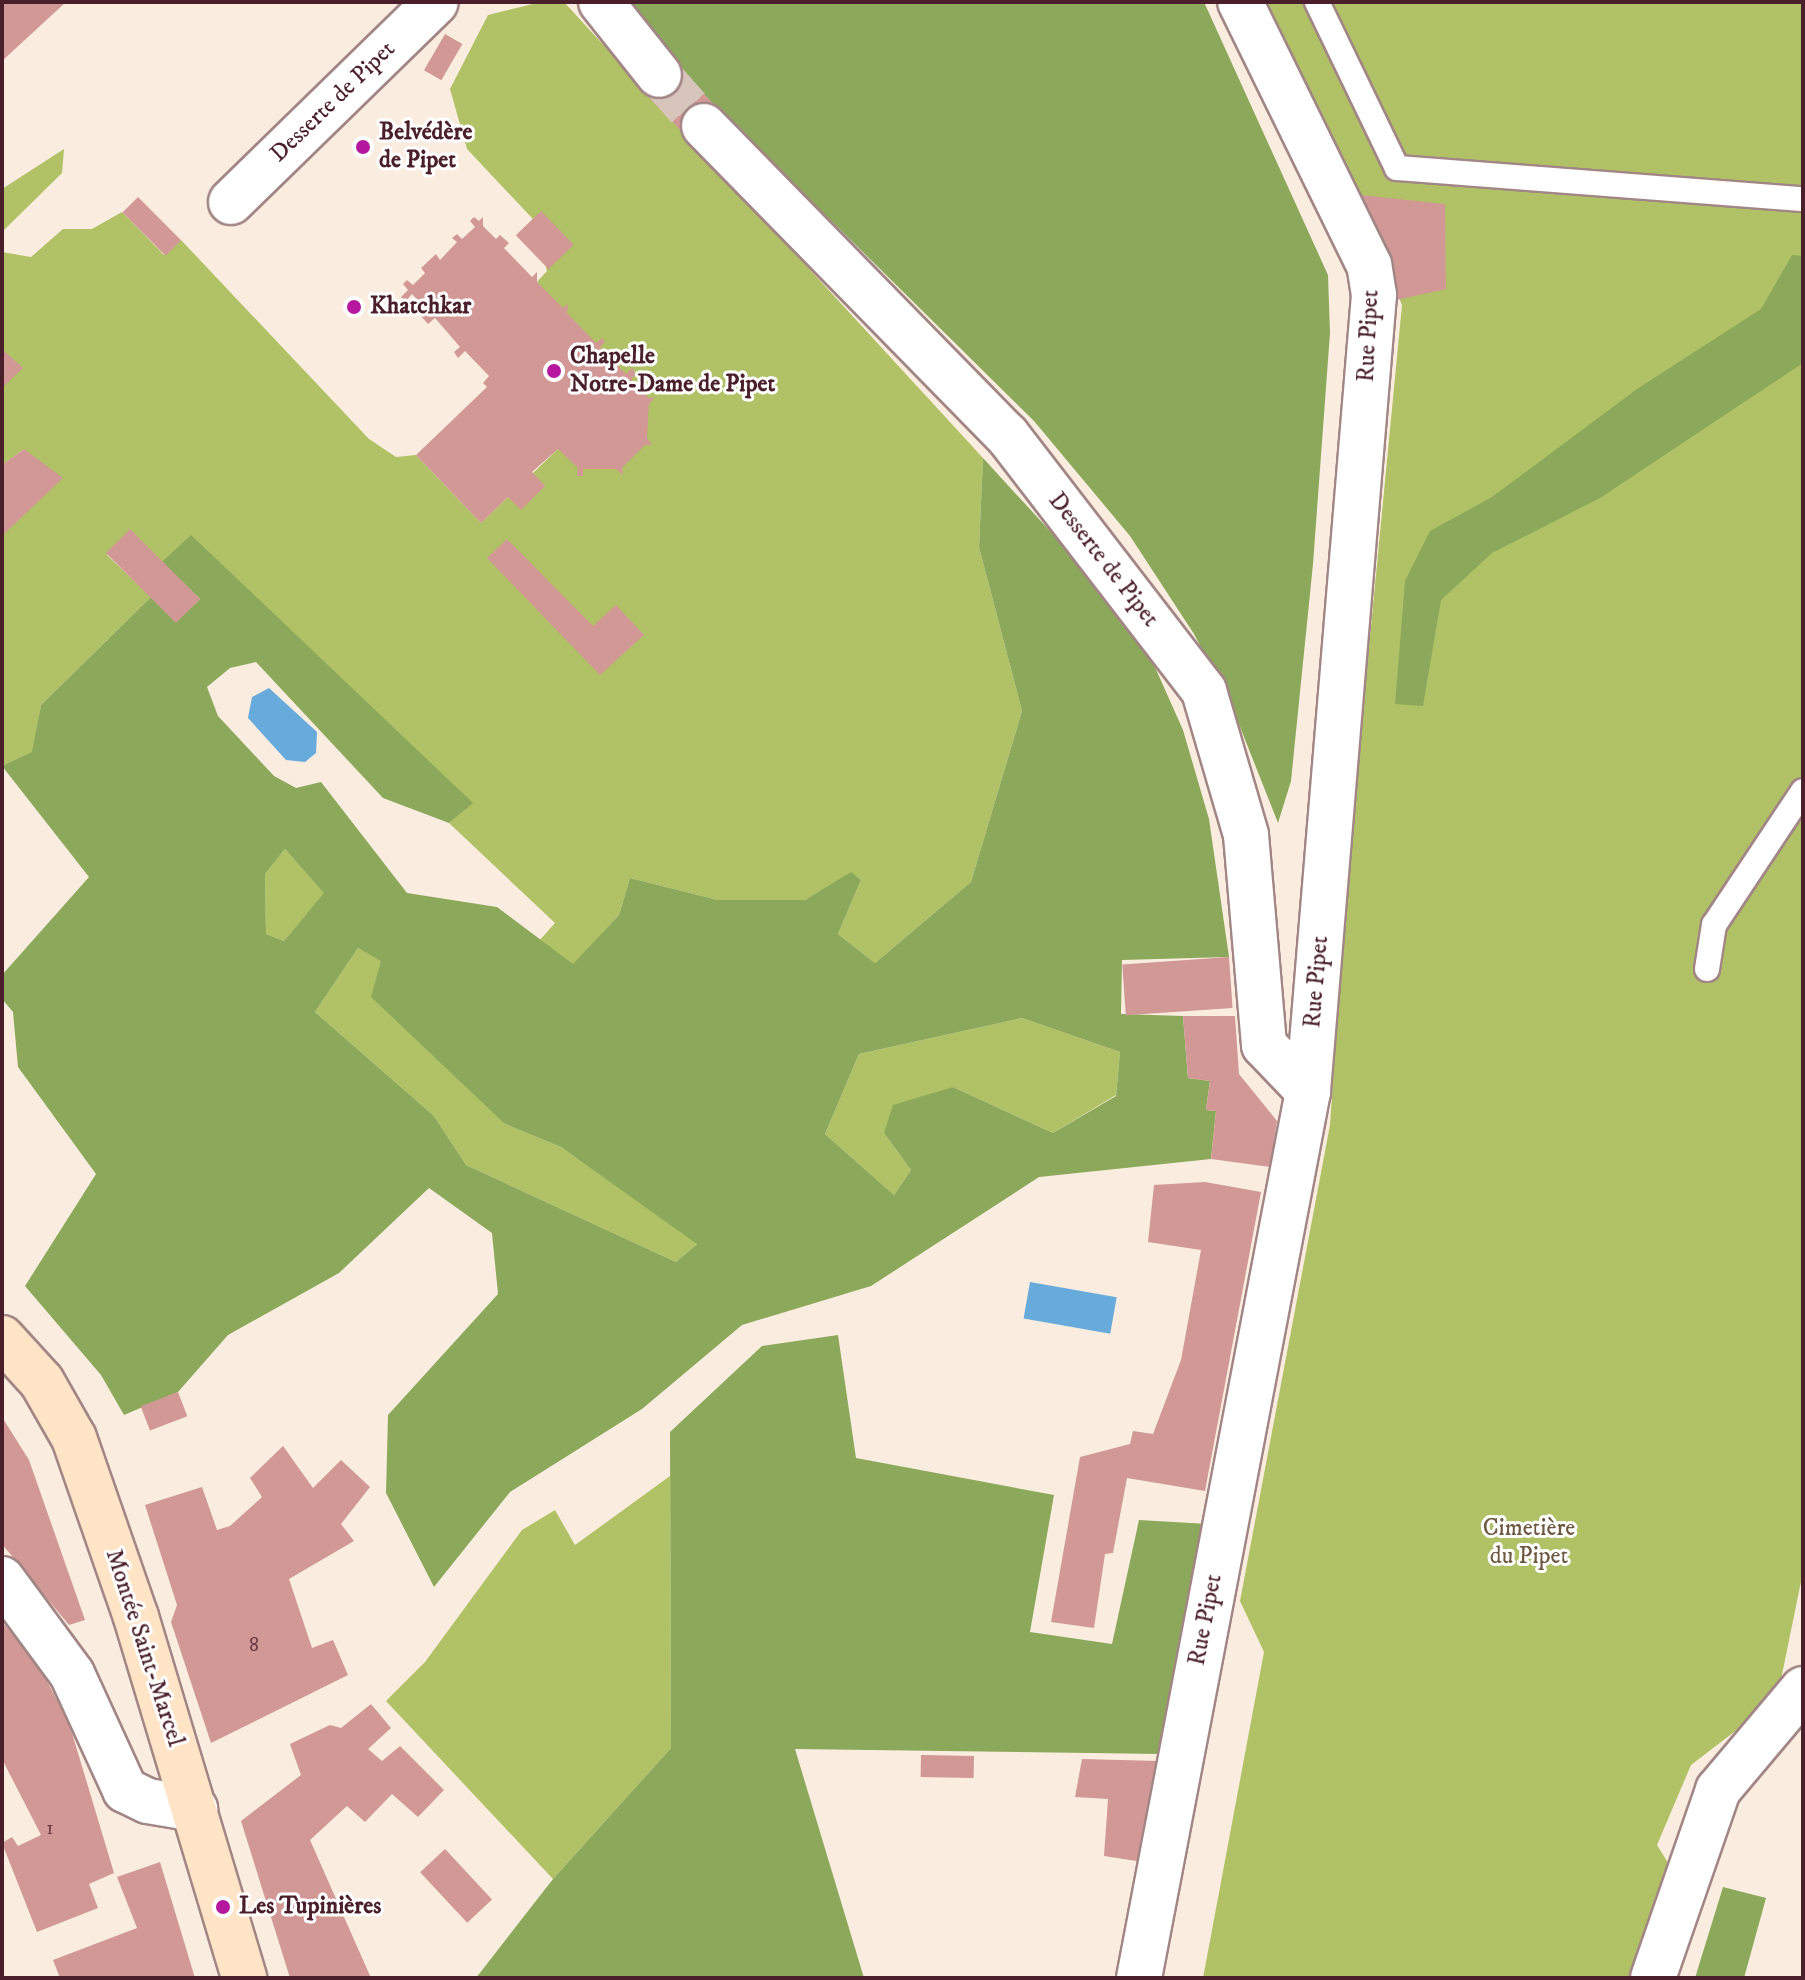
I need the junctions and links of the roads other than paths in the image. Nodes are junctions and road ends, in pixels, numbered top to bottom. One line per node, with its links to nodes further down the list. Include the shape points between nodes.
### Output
1 (436, 2): 8 (street, Desserte de Pipet)
2 (601, 2): 5 (street)
3 (1240, 2): 11 (street, Rue Pipet, via 1369,265 1374,295)
4 (1317, 2): 7 (lane, via 1397,168)
5 (659, 75)
6 (704, 126): 11 (street, Desserte de Pipet, via 1007,435 1204,691 1246,835 1264,1045)
7 (1803, 199)
8 (231, 202)
9 (1803, 791): 10 (lane, via 1714,925)
10 (1707, 969)
11 (1308, 1091): 17 (street, Rue Pipet)
12 (2, 1338): 15 (main road, Montée Saint-Marcel, via 42,1382 74,1438)
13 (2, 1579): 15 (street, via 72,1674 125,1790 148,1801)
14 (1803, 1689): 18 (street, via 1718,1790)
15 (195, 1809): 16 (main road, Montée Saint-Marcel)
16 (244, 1978)
17 (1139, 1978)
18 (1653, 1978)

